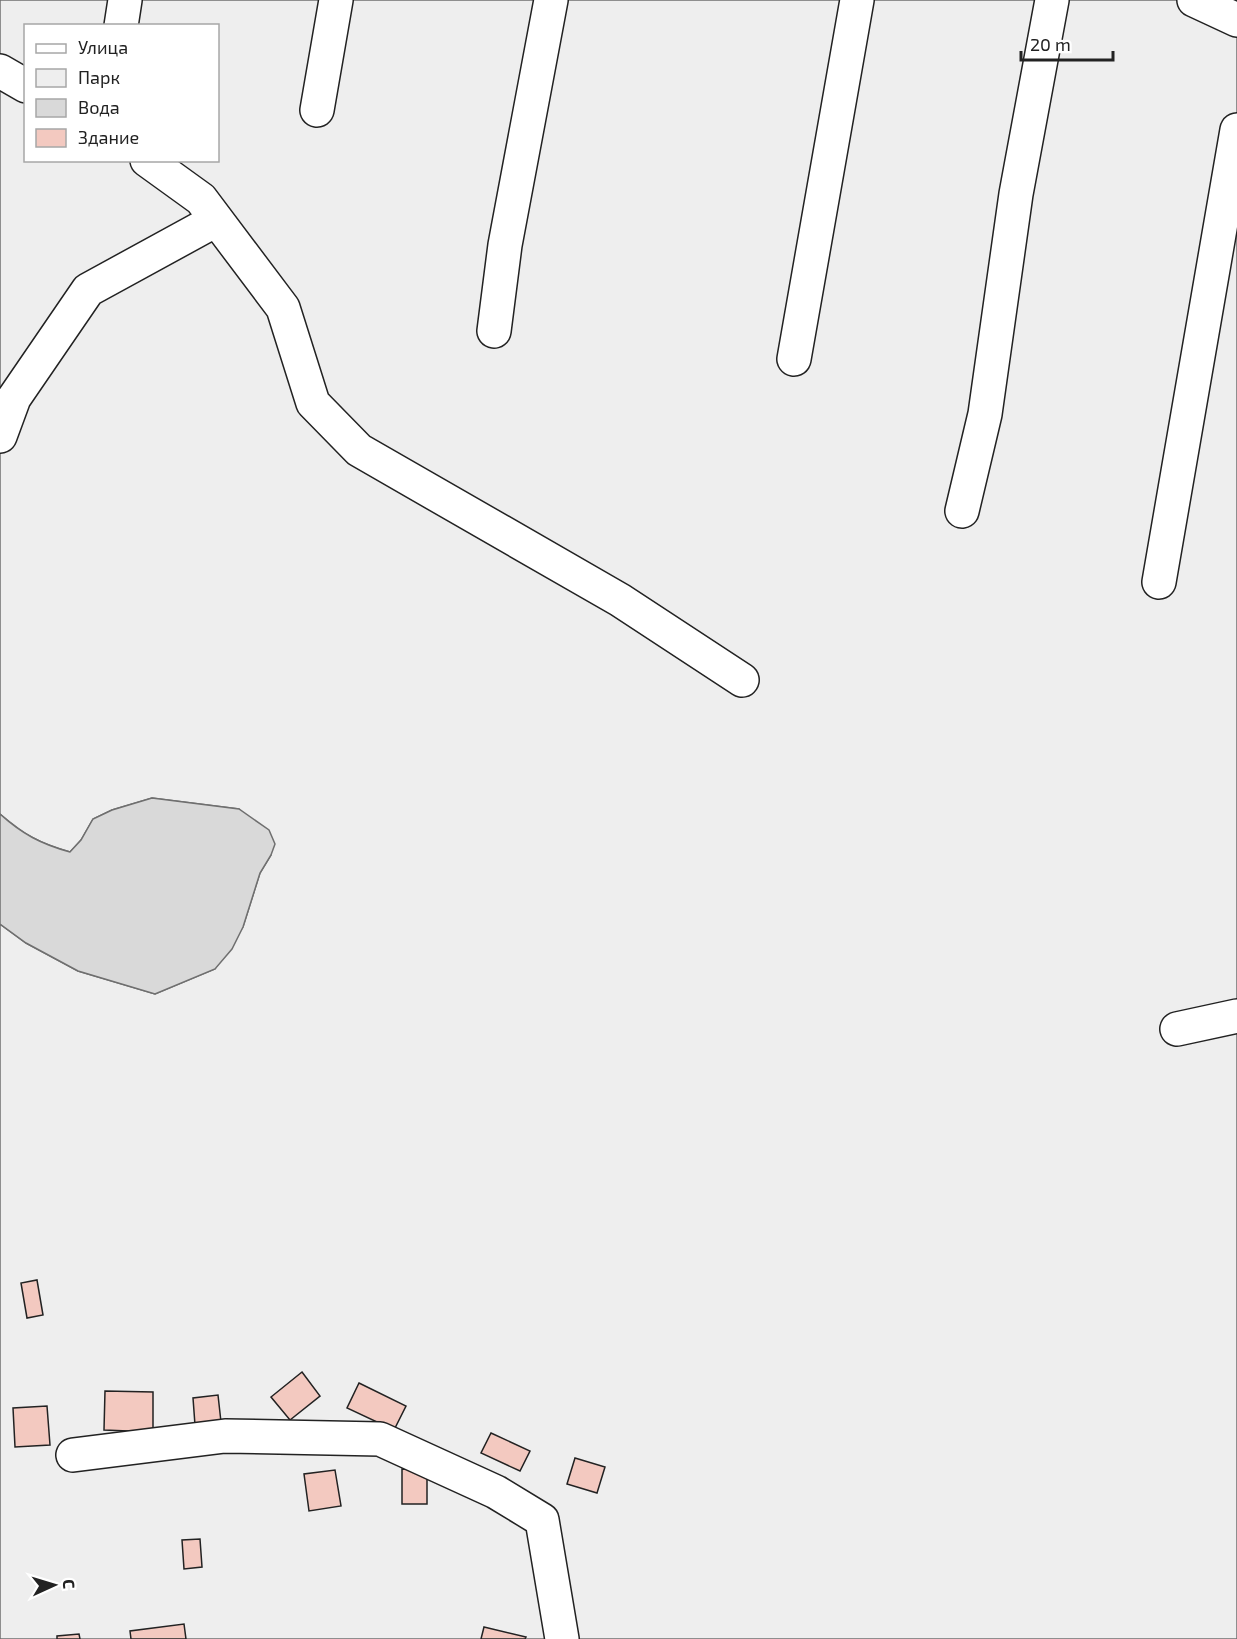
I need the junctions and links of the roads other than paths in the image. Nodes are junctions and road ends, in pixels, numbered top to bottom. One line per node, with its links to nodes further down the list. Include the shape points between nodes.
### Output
1 (125, 0): 8 (street)
2 (336, 0): 11 (street)
3 (551, 0): 15 (street, via 505,245)
4 (857, 0): 16 (street)
5 (1052, 0): 18 (street, via 1016,194 986,414)
6 (1194, 0): 7 (street)
7 (1237, 20)
8 (121, 24)
9 (0, 71): 10 (street)
10 (24, 85)
11 (317, 110)
12 (1237, 130): 19 (street)
13 (150, 162): 14 (street, via 201,200)
14 (216, 220): 17 (street, via 88,290 14,398); 20 (street, via 283,308 313,403 359,450 620,600)
15 (494, 331)
16 (794, 359)
17 (0, 436)
18 (962, 511)
19 (1159, 582)
20 (742, 680)
21 (1237, 1016): 22 (street)
22 (1177, 1029)
23 (73, 1455): 24 (street, via 225,1436 380,1439 496,1492 542,1520)
24 (562, 1639)

